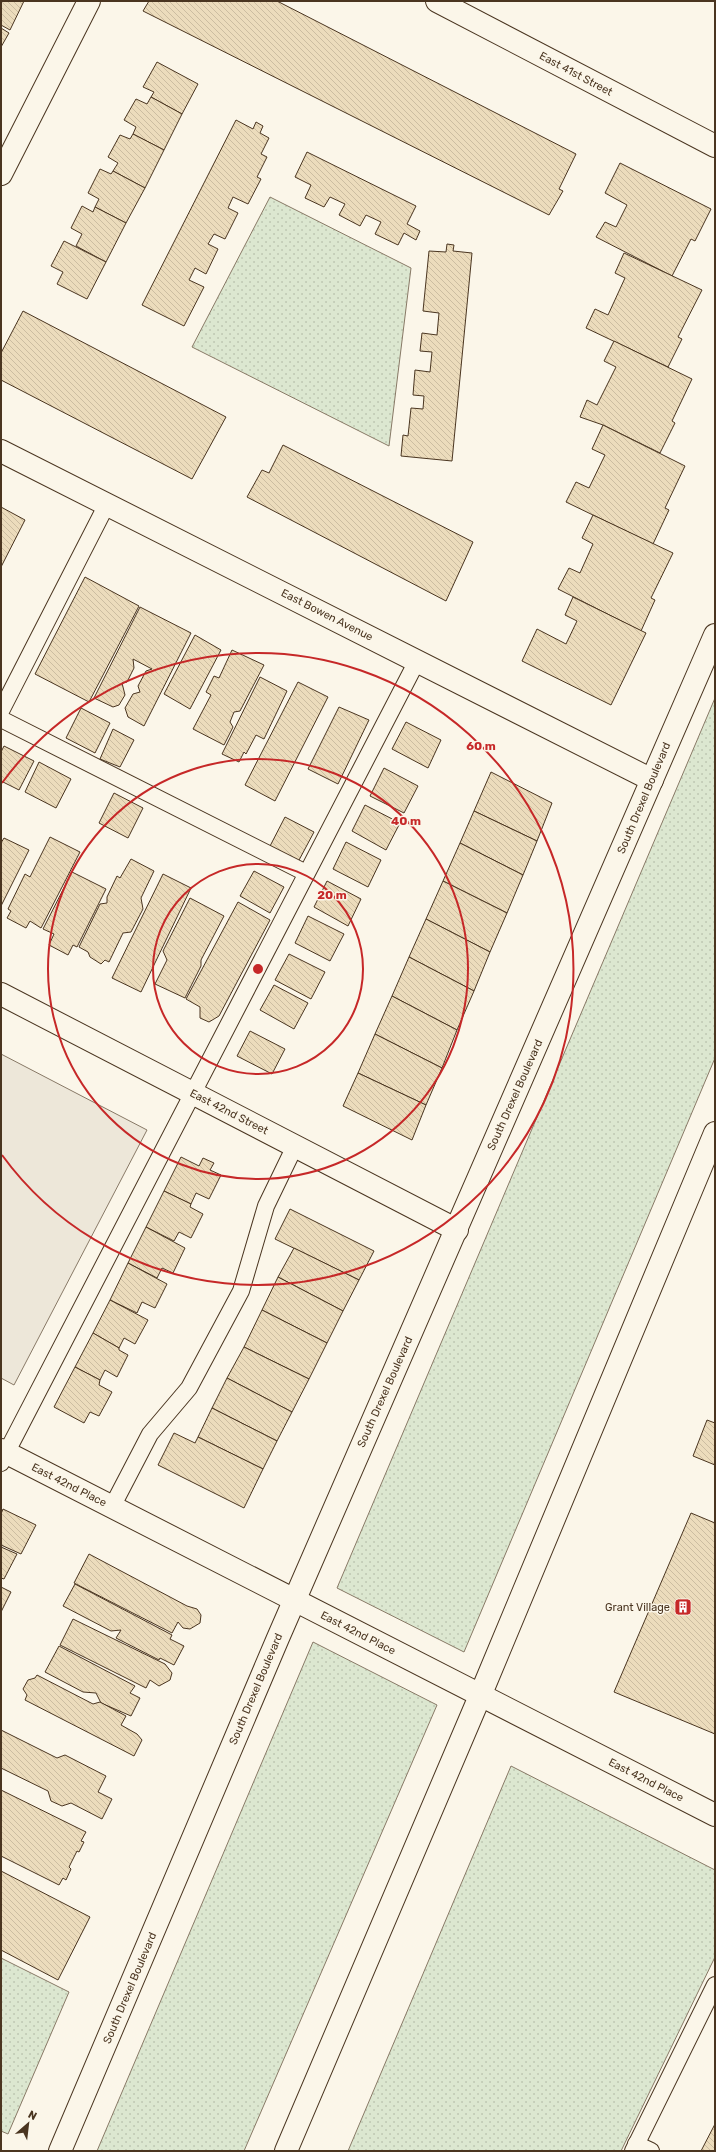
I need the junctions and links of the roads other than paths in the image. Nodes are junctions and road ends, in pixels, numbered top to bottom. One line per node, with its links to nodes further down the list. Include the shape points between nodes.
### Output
1 (89, 1): 4 (street)
2 (437, 1): 3 (street, East 41st Street)
3 (715, 146)
4 (1, 174)
5 (1, 451): 6 (street, East Bowen Avenue)
6 (107, 504): 8 (street, East Bowen Avenue); 9 (lane)
7 (715, 636): 11 (street, South Drexel Boulevard)
8 (417, 661): 11 (street, East Bowen Avenue); 12 (lane)
9 (1, 711)
10 (1, 719): 12 (lane)
11 (652, 780): 17 (street, South Drexel Boulevard)
12 (306, 873): 14 (lane)
13 (1, 994): 14 (street, East 42nd Street)
14 (192, 1093): 16 (street, East 42nd Street); 18 (lane)
15 (715, 1133): 21 (street)
16 (295, 1146): 17 (street, East 42nd Street); 19 (lane, via 266,1206 240,1291 189,1388 150,1434)
17 (457, 1230): 20 (street, South Drexel Boulevard)
18 (3, 1455): 19 (street, East 42nd Place)
19 (112, 1507): 20 (street, East 42nd Place)
20 (294, 1600): 21 (street, East 42nd Place); 25 (street, South Drexel Boulevard)
21 (480, 1696): 22 (street, East 42nd Place); 26 (street)
22 (715, 1815)
23 (715, 1985): 24 (lane)
24 (634, 2147): 27 (lane)
25 (60, 2151)
26 (286, 2151)
27 (650, 2151)

